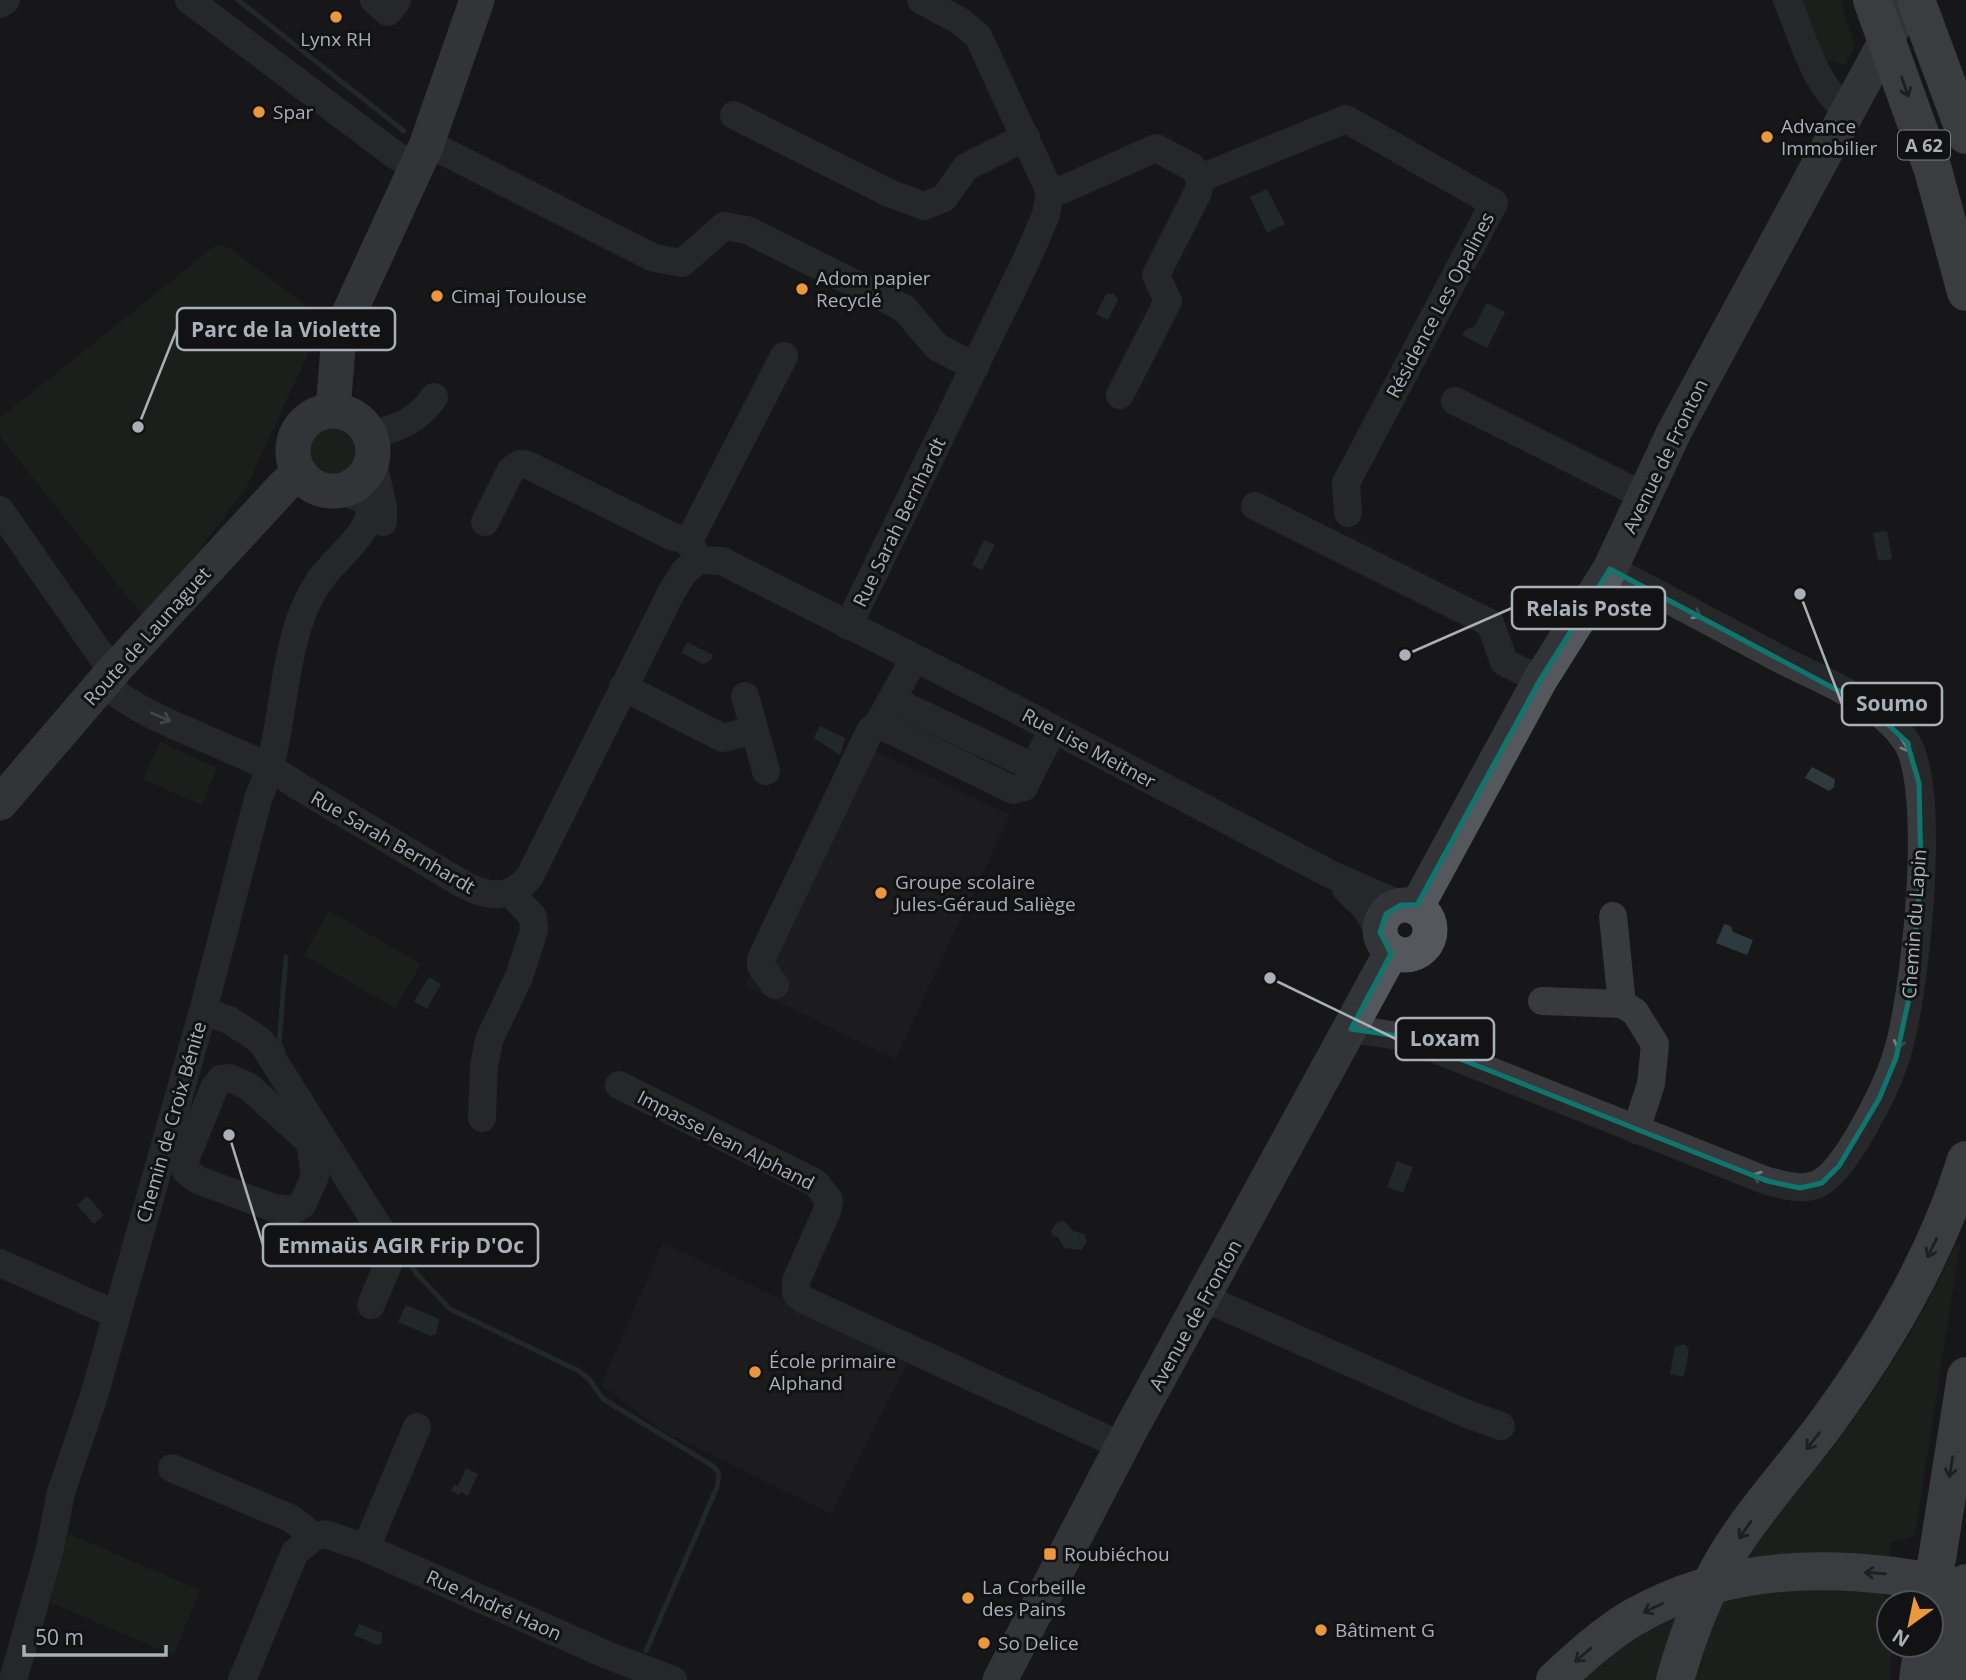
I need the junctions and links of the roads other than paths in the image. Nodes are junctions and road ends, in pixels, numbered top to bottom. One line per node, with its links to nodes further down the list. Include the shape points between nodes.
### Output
1 (6, 0): 11 (street)
2 (189, 0): 16 (street, via 395,155)
3 (374, 0): 4 (street, via 388,12)
4 (397, 0)
5 (477, 0): 16 (main road)
6 (921, 0): 15 (street, via 978,36)
7 (1787, 0): 12 (street, via 1821,80 1838,104)
8 (1872, 0): 19 (highway, A 62, one-way to 19, via 1933,170)
9 (1908, 0): 12 (main road, Avenue de Fronton)
10 (1916, 0): 14 (highway, A 62)
11 (0, 4)
12 (1853, 101): 29 (main road, Avenue de Fronton)
13 (734, 115): 15 (street, via 924,206 944,198 966,167)
14 (1966, 135)
15 (1026, 137): 18 (street)
16 (421, 156): 21 (street, via 439,149 654,258 682,262 724,226 747,230 904,307 937,347); 25 (main road, via 339,335)
17 (1201, 178): 18 (street, via 1192,167 1156,148); 22 (street, via 1156,275 1168,301); 32 (street, Résidence Les Opalines, via 1346,119 1494,203 1346,482)
18 (1050, 192): 21 (street, Rue Sarah Bernhardt, via 1046,215)
19 (1966, 292)
20 (784, 356): 34 (street)
21 (975, 367): 37 (street, Rue Sarah Bernhardt)
22 (1120, 396)
23 (434, 397): 26 (street, via 423,414)
24 (1455, 401): 29 (street)
25 (333, 410): 26 (main road, via 355,417); 27 (main road, via 311,417 296,434 293,457)
26 (371, 447): 28 (main road, via 363,477); 35 (street, Chemin de Croix Bénite, via 383,508 382,527 369,549)
27 (300, 473): 28 (main road, via 319,488); 39 (main road, Route de Launaguet)
28 (338, 490): 35 (street, Chemin de Croix Bénite, via 365,500 371,513 365,529)
29 (1644, 496): 36 (main road, Avenue de Fronton)
30 (1255, 506): 40 (street, via 1490,622 1504,662)
31 (0, 510): 39 (street, Rue Sarah Bernhardt, via 103,658)
32 (1348, 513)
33 (485, 522): 34 (street, Rue Sarah Bernhardt, via 511,470 528,465)
34 (694, 551): 37 (street, Rue Sarah Bernhardt); 41 (street)
35 (332, 567): 48 (street, Chemin de Croix Bénite, via 321,578 297,627 282,691)
36 (1610, 569): 40 (main road, Avenue de Fronton); 62 (street, Chemin du Lapin, one-way to 62, via 1869,707 1907,742 1919,783 1920,871 1911,989 1896,1058 1878,1100 1839,1166 1822,1183 1800,1188 1767,1181)
37 (848, 625): 38 (street, Rue Lise Meitner)
38 (914, 659): 43 (street); 45 (street, Rue Lise Meitner)
39 (109, 676): 48 (street, Rue Sarah Bernhardt, one-way to 48, via 128,703); 50 (main road, Route de Launaguet)
40 (1540, 680): 53 (main road, Avenue de Fronton)
41 (623, 687): 46 (street, via 723,738); 51 (street, via 530,876)
42 (745, 696): 46 (street)
43 (892, 700): 44 (street); 47 (street)
44 (878, 724): 47 (street, via 1013,790 1024,787); 54 (street, via 870,731 761,959)
45 (1053, 729): 47 (street); 53 (street, Rue Lise Meitner, via 1328,873)
46 (754, 730): 49 (street)
47 (1034, 767)
48 (272, 768): 51 (street, Rue Sarah Bernhardt, via 466,886 494,895); 57 (street, Chemin de Croix Bénite, via 258,799)
49 (766, 771)
50 (0, 803)
51 (511, 892): 60 (street, via 533,917 534,931 519,977 489,1040)
52 (1613, 916): 56 (street)
53 (1394, 934): 58 (main road, Avenue de Fronton)
54 (775, 985)
55 (1542, 1001): 56 (street)
56 (1622, 1004): 62 (street, via 1635,1012 1655,1044 1651,1084)
57 (202, 1011): 61 (street, Chemin de Croix Bénite); 66 (street, via 229,1020 261,1041 383,1234 392,1255)
58 (1356, 1030): 62 (street, Chemin du Lapin, via 1405,1037); 65 (main road, Avenue de Fronton)
59 (619, 1084): 71 (street, Impasse Jean Alphand, via 816,1183 829,1200 796,1281 796,1293 804,1300)
60 (482, 1118)
61 (186, 1119): 61 (street, via 221,1079 229,1077 248,1086 310,1142 315,1176 302,1205 294,1210 274,1208 190,1175 185,1160); 67 (street, Chemin de Croix Bénite)
62 (1636, 1130)
63 (1966, 1160): 85 (highway, one-way to 85, via 1944,1224 1888,1334 1715,1575)
64 (0, 1263): 67 (street)
65 (1209, 1300): 69 (street); 71 (main road, Avenue de Fronton)
66 (371, 1305)
67 (115, 1314): 78 (street, Chemin de Croix Bénite, via 93,1399 61,1492 50,1549)
68 (1966, 1376): 76 (highway, one-way to 76)
69 (1501, 1426)
70 (416, 1427): 74 (street)
71 (1122, 1446): 83 (main road, Avenue de Fronton)
72 (172, 1468): 73 (street, Rue André Haon, via 292,1519)
73 (314, 1537): 74 (street, Rue André Haon, via 325,1534); 81 (street, via 295,1552)
74 (366, 1548): 82 (street, Rue André Haon)
75 (1966, 1583): 87 (highway)
76 (1932, 1589)
77 (1966, 1589): 84 (highway, one-way to 84, via 1874,1572 1811,1571 1733,1581 1667,1601 1611,1632)
78 (11, 1647): 80 (street, Chemin de Croix Bénite)
79 (1921, 1659): 86 (highway)
80 (13, 1680)
81 (242, 1680)
82 (673, 1680)
83 (1000, 1680)
84 (1555, 1680)
85 (1675, 1680)
86 (1918, 1680)
87 (1950, 1680)

